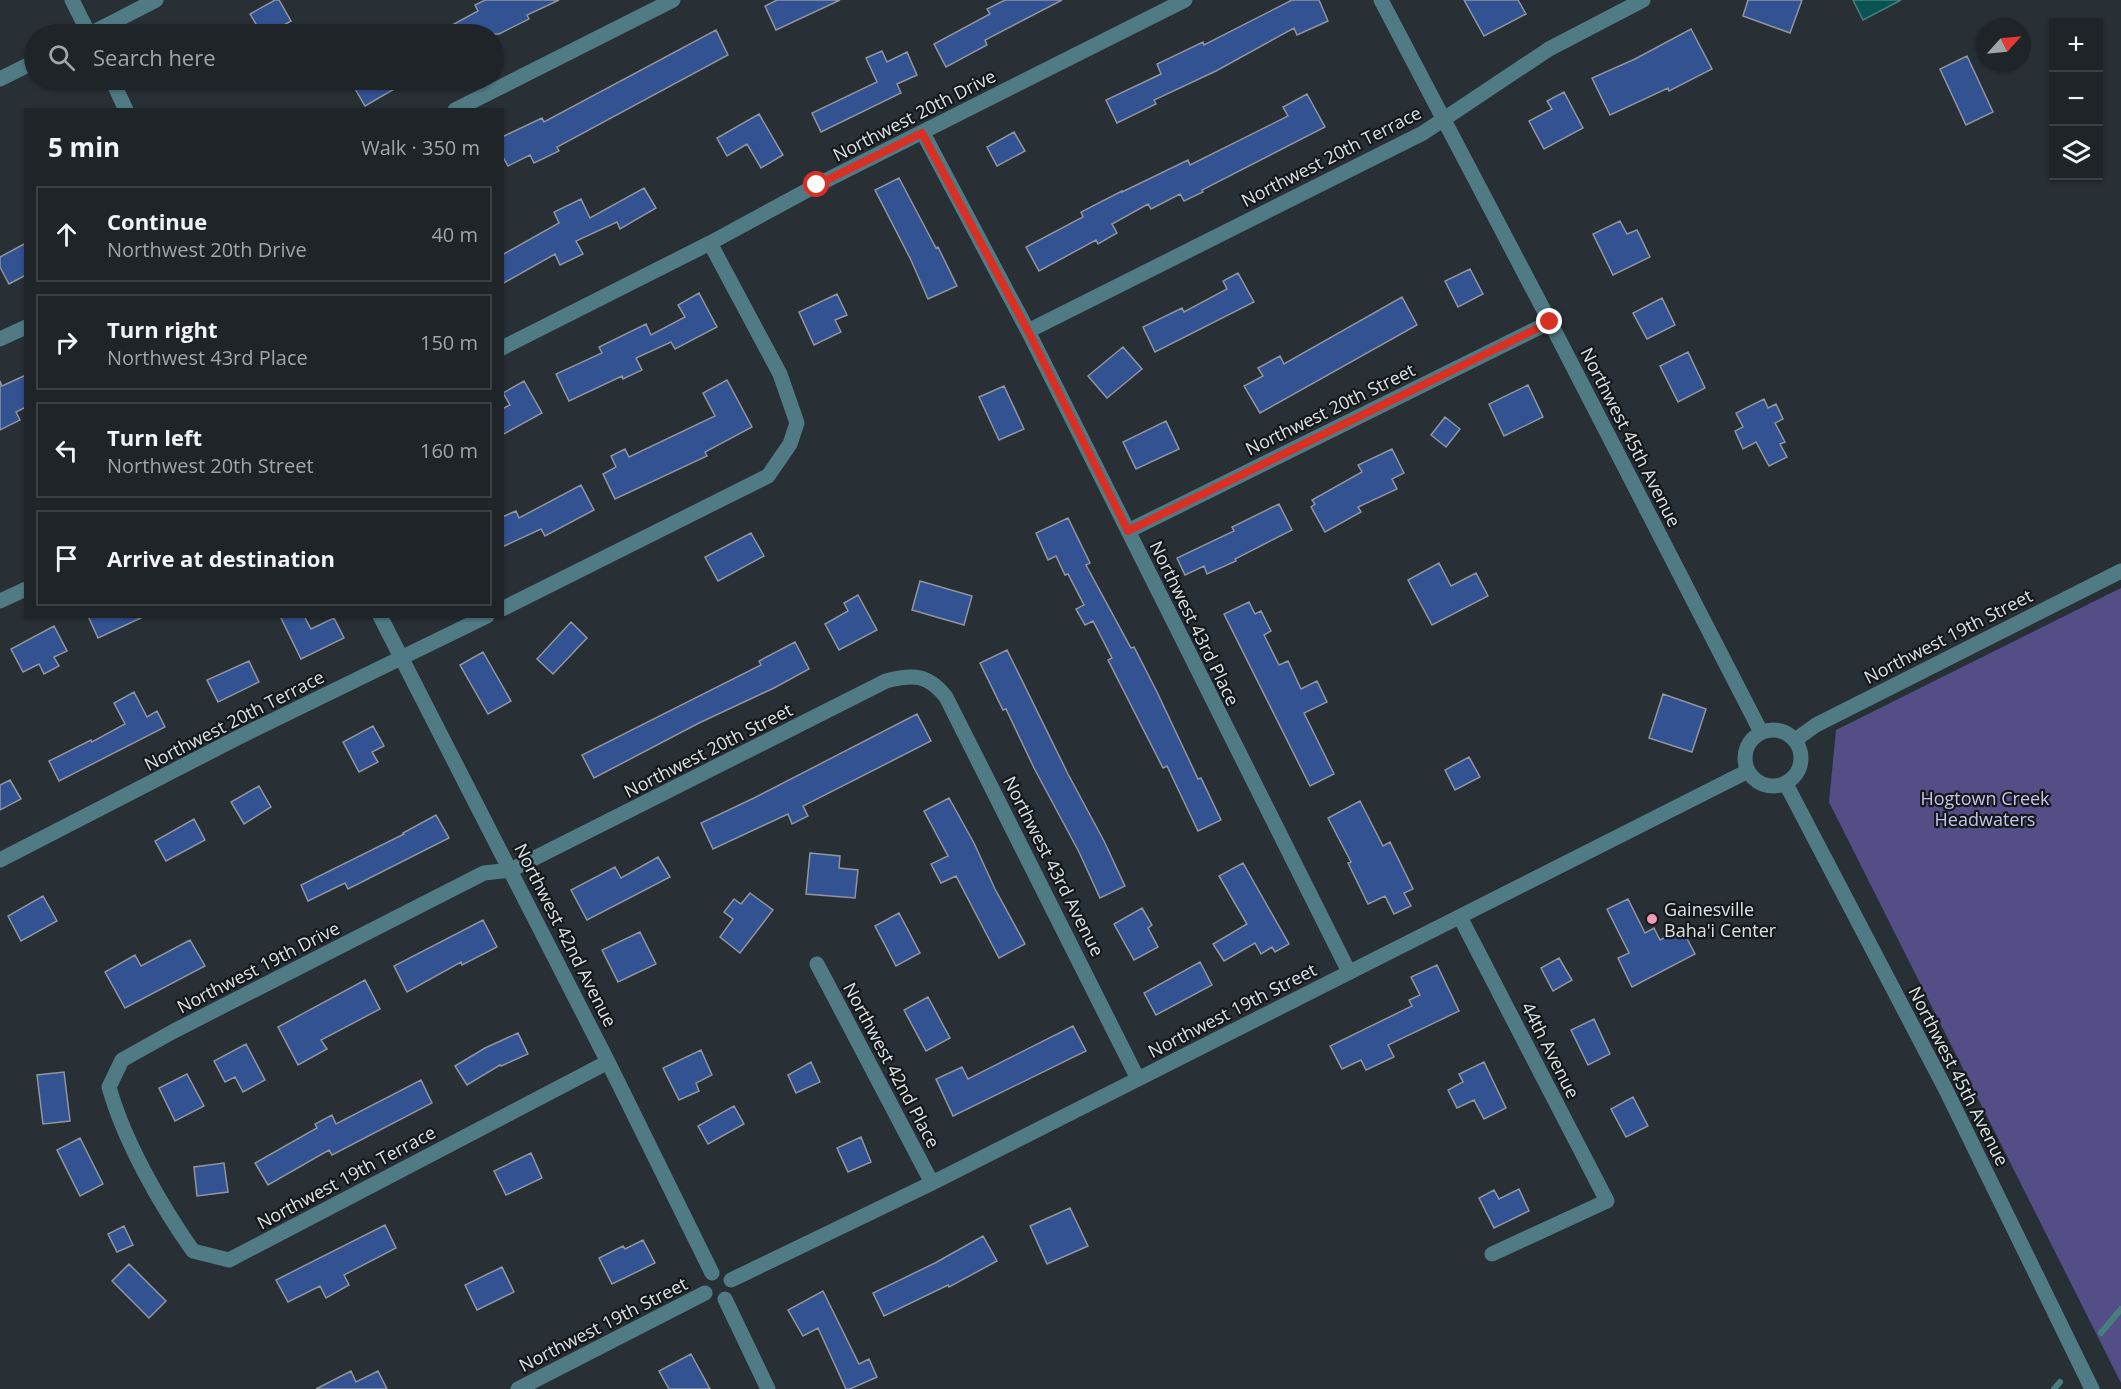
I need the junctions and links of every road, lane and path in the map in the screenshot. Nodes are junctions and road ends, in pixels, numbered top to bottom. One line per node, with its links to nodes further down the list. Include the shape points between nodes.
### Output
1 (72, 0): 7 (street)
2 (156, 0): 8 (street)
3 (673, 0): 11 (street)
4 (1185, 0): 17 (street, Northwest 20th Drive)
5 (1381, 0): 16 (street, Northwest 45th Avenue)
6 (1643, 0): 16 (street, Northwest 20th Terrace, via 1549,49)
7 (85, 24)
8 (109, 24)
9 (24, 67): 10 (street)
10 (0, 80)
11 (504, 85)
12 (117, 90): 14 (street)
13 (495, 90): 15 (street)
14 (125, 108)
15 (459, 108)
16 (1444, 118): 19 (street, Northwest 45th Avenue); 21 (street, Northwest 20th Terrace, via 1423,133)
17 (922, 133): 18 (street, Northwest 20th Drive); 21 (street, Northwest 43rd Place)
18 (710, 243): 23 (street, Northwest 20th Drive); 28 (street, via 780,374 797,423 790,444 768,476)
19 (1550, 322): 24 (street, Northwest 20th Street); 33 (street, Northwest 45th Avenue)
20 (24, 328): 22 (street)
21 (1028, 331): 24 (street, Northwest 43rd Place)
22 (0, 339)
23 (504, 347)
24 (1128, 531): 41 (street, Northwest 43rd Place)
25 (2121, 571): 34 (street, Northwest 19th Street, via 1816,724)
26 (24, 590): 27 (street)
27 (0, 602)
28 (504, 608)
29 (381, 618): 31 (street, Northwest 42nd Avenue)
30 (483, 618): 31 (street, Northwest 20th Terrace)
31 (402, 658): 37 (street, Northwest 20th Terrace); 38 (street, Northwest 42nd Avenue)
32 (925, 678): 38 (street, Northwest 20th Street, via 905,676 886,681); 43 (street, Northwest 43rd Avenue, via 938,687 951,706)
33 (1761, 732): 34 (street, via 1783,731); 35 (street, via 1746,749)
34 (1795, 740): 36 (street, via 1802,756 1800,767)
35 (1748, 771): 36 (street, via 1764,785); 39 (street, Northwest 19th Street)
36 (1786, 784): 53 (street, Northwest 45th Avenue, via 1946,1090)
37 (0, 860)
38 (511, 870): 42 (street, Northwest 42nd Avenue); 44 (street, Northwest 19th Drive, via 484,873 122,1060 109,1087 116,1112)
39 (1460, 916): 41 (street, Northwest 19th Street); 46 (street, 44th Avenue, via 1607,1201)
40 (817, 964): 45 (street, Northwest 42nd Place)
41 (1348, 972): 43 (street, Northwest 19th Street)
42 (608, 1062): 44 (street, Northwest 19th Terrace, via 229,1260 193,1251); 47 (street, Northwest 42nd Avenue)
43 (1138, 1079): 45 (street, Northwest 19th Street)
44 (139, 1159)
45 (932, 1184): 48 (street, Northwest 19th Street)
46 (1492, 1254)
47 (712, 1274): 48 (street, via 723,1273); 49 (street, via 705,1282)
48 (731, 1280): 50 (street, via 732,1291)
49 (705, 1293): 50 (street, via 714,1300); 51 (street, Northwest 19th Street)
50 (725, 1299): 52 (street)
51 (518, 1389)
52 (768, 1389)
53 (2092, 1389)

